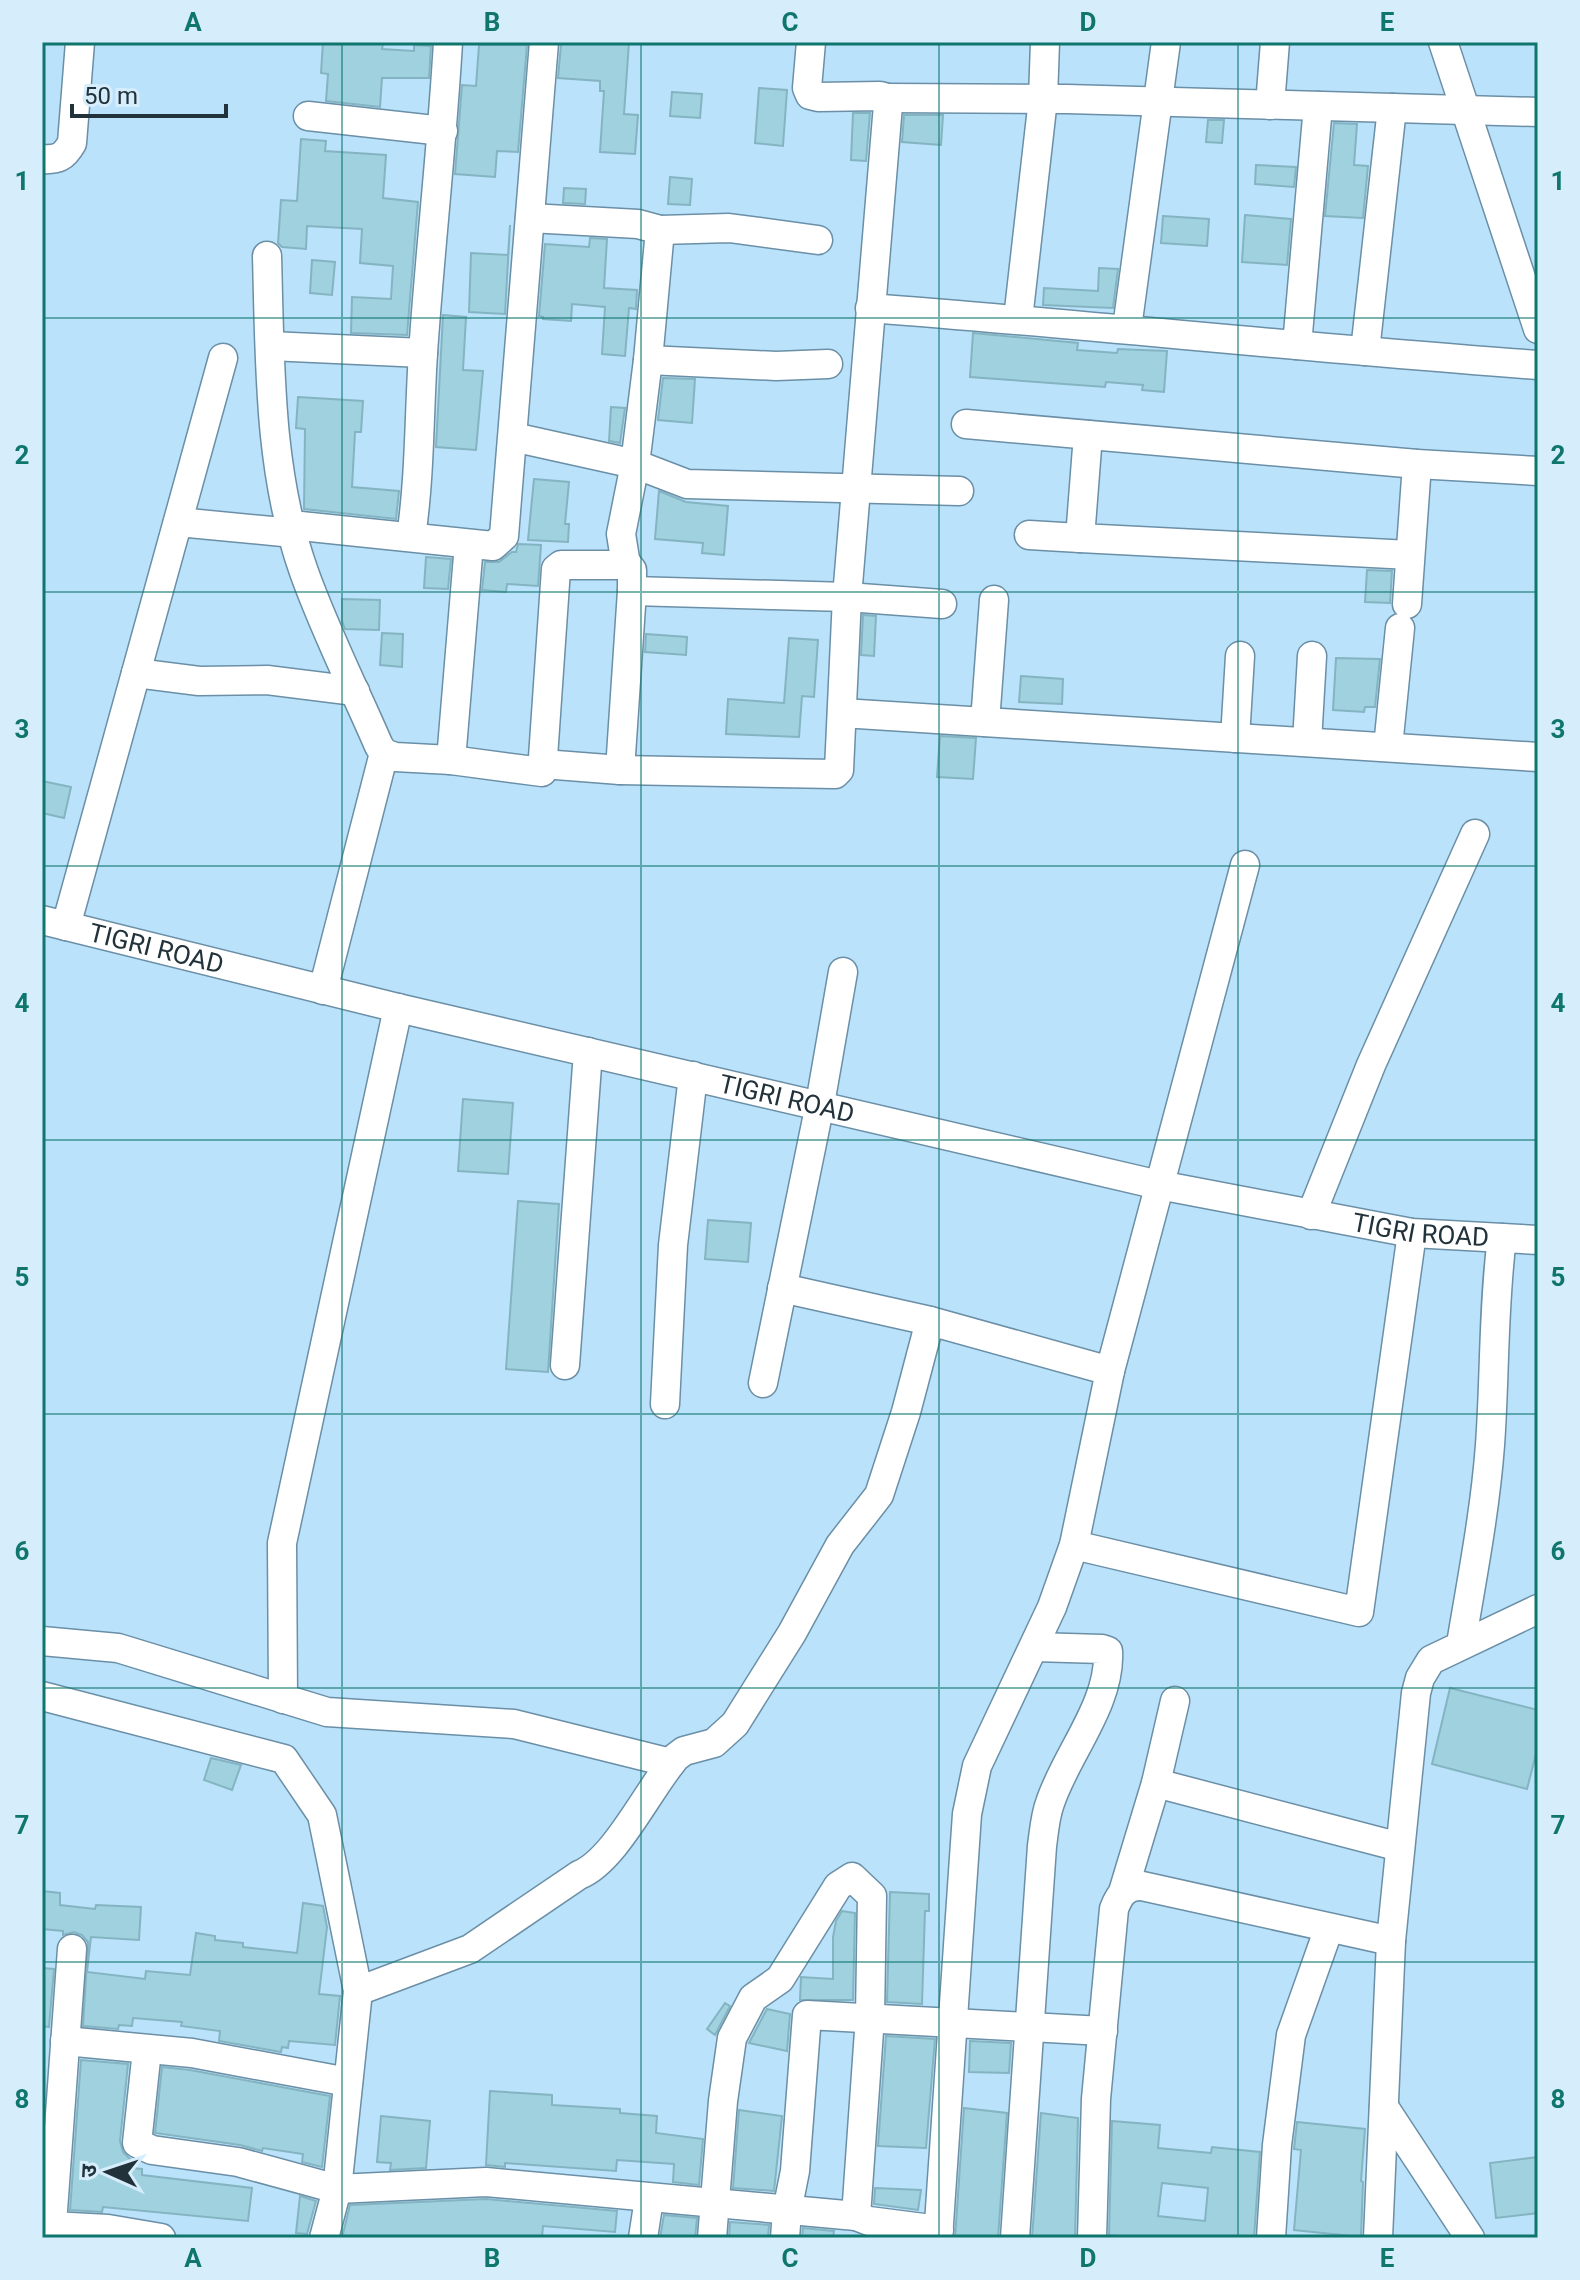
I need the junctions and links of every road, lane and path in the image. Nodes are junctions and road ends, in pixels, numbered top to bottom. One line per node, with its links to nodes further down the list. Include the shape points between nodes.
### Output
1 (80, 42): 19 (street, via 72,143 56,160)
2 (448, 42): 18 (street)
3 (544, 42): 20 (street)
4 (811, 42): 9 (street, via 810,95)
5 (1045, 42): 10 (street)
6 (1166, 42): 11 (street)
7 (1275, 42): 12 (street)
8 (1443, 42): 15 (street)
9 (887, 98): 10 (street); 25 (street)
10 (1043, 99): 11 (street); 26 (street)
11 (1157, 102): 12 (street); 27 (street)
12 (1270, 105): 13 (street)
13 (1318, 106): 14 (street); 29 (street)
14 (1392, 108): 15 (street); 31 (street)
15 (1466, 111): 16 (street); 24 (street)
16 (1538, 112)
17 (308, 116): 18 (street)
18 (443, 131): 32 (street)
19 (42, 159)
20 (530, 218): 21 (street); 39 (street)
21 (660, 230): 22 (street, via 729,228); 34 (street)
22 (818, 240)
23 (267, 256): 30 (street)
24 (1532, 295): 28 (street)
25 (870, 308): 26 (street); 43 (street)
26 (1018, 319): 27 (street)
27 (1127, 328): 29 (street)
28 (1538, 329)
29 (1297, 345): 31 (street)
30 (270, 346): 32 (street); 46 (street, via 277,454)
31 (1365, 351): 36 (street)
32 (423, 353): 48 (street)
33 (223, 358): 45 (street)
34 (648, 360): 35 (street); 40 (street)
35 (828, 364)
36 (1538, 365)
37 (966, 424): 38 (street)
38 (1088, 435): 41 (street); 49 (street)
39 (513, 437): 40 (street); 50 (street, via 504,536 493,546)
40 (635, 464): 43 (street, via 687,484); 52 (street, via 621,534)
41 (1417, 464): 42 (street); 51 (street)
42 (1538, 471)
43 (855, 488): 44 (street); 53 (street)
44 (959, 491)
45 (178, 522): 46 (street); 58 (street)
46 (292, 529): 48 (street); 59 (street, via 304,571)
47 (1029, 535): 49 (street)
48 (411, 537): 50 (street)
49 (1080, 538): 51 (street)
50 (469, 544): 67 (street)
51 (1410, 555): 64 (street)
52 (629, 578): 53 (street); 68 (street, via 561,565 556,569); 69 (street)
53 (847, 597): 55 (street); 60 (street)
54 (994, 600): 61 (street)
55 (942, 604)
56 (1240, 656): 62 (street)
57 (1312, 656): 63 (street)
58 (136, 673): 59 (street); 72 (street)
59 (355, 691): 65 (street)
60 (842, 713): 61 (street); 69 (street, via 835,774)
61 (985, 722): 62 (street)
62 (1235, 738): 63 (street)
63 (1307, 742): 64 (street)
64 (1388, 747): 66 (street)
65 (384, 753): 67 (street); 74 (street)
66 (1538, 757)
67 (451, 760): 68 (street, via 542,772)
68 (543, 764): 69 (street)
69 (620, 770)
70 (1475, 834): 80 (street, via 1371,1065)
71 (1245, 865): 79 (street)
72 (54, 923): 74 (street, TIGRI ROAD)
73 (843, 972): 78 (street)
74 (323, 990): 75 (street, TIGRI ROAD)
75 (398, 1008): 76 (street, TIGRI ROAD); 96 (street, via 282,1543)
76 (588, 1052): 77 (street, TIGRI ROAD); 86 (street)
77 (693, 1076): 78 (street, TIGRI ROAD); 89 (street, via 673,1245)
78 (820, 1104): 79 (street, TIGRI ROAD); 84 (street)
79 (1159, 1185): 80 (street, TIGRI ROAD); 87 (street)
80 (1311, 1215): 81 (street, TIGRI ROAD)
81 (1412, 1233): 82 (street, TIGRI ROAD); 90 (street, via 1359,1612)
82 (1502, 1238): 83 (street, TIGRI ROAD); 93 (street, via 1494,1311 1491,1442)
83 (1538, 1240)
84 (782, 1288): 85 (street); 88 (street)
85 (930, 1321): 87 (street); 98 (street, via 879,1495 840,1545 735,1724 714,1743 684,1751)
86 (565, 1365)
87 (1110, 1371): 90 (street)
88 (763, 1383)
89 (665, 1404)
90 (1074, 1545): 94 (street)
91 (1538, 1602): 93 (street)
92 (42, 1641): 96 (street, via 118,1648)
93 (1461, 1644): 100 (street, via 1431,1660 1420,1678)
94 (1034, 1647): 107 (street, via 977,1766 969,1796); 108 (street, via 1102,1649 1109,1660 1097,1705 1050,1803 1042,1846)
95 (42, 1696): 105 (street, via 284,1759 322,1815)
96 (283, 1699): 98 (street, via 327,1712 514,1724)
97 (1175, 1701): 99 (street)
98 (671, 1763): 105 (street, via 590,1870 470,1949)
99 (1156, 1783): 100 (street); 101 (street)
100 (1400, 1847): 103 (street)
101 (1123, 1892): 102 (street, via 1142,1886); 109 (street, via 1114,1909)
102 (1329, 1928): 103 (street); 127 (street, via 1291,2035)
103 (1391, 1941): 113 (street)
104 (72, 1949): 110 (street)
105 (358, 1991): 112 (street)
106 (870, 2017): 107 (street); 116 (street, via 872,1896 852,1877 838,1886 780,1979 753,1998 732,2038); 117 (street); 118 (street, via 807,2015)
107 (953, 2024): 108 (street); 120 (street)
108 (1030, 2026): 109 (street); 125 (street)
109 (1103, 2031): 126 (street)
110 (65, 2041): 111 (street); 119 (street)
111 (147, 2050): 112 (street, via 192,2053); 114 (street, via 137,2143 152,2150 238,2162)
112 (348, 2082): 114 (street)
113 (1384, 2107): 128 (street); 129 (street)
114 (337, 2189): 115 (street, via 486,2182); 122 (street)
115 (649, 2199): 116 (street); 123 (street)
116 (714, 2201): 118 (street); 124 (street)
117 (856, 2216): 118 (street); 120 (street)
118 (786, 2224)
119 (52, 2232): 121 (street, via 108,2229)
120 (938, 2234)
121 (161, 2238)
122 (324, 2238)
123 (643, 2238)
124 (712, 2238)
125 (1015, 2238)
126 (1092, 2238)
127 (1271, 2238)
128 (1378, 2238)
129 (1470, 2238)

